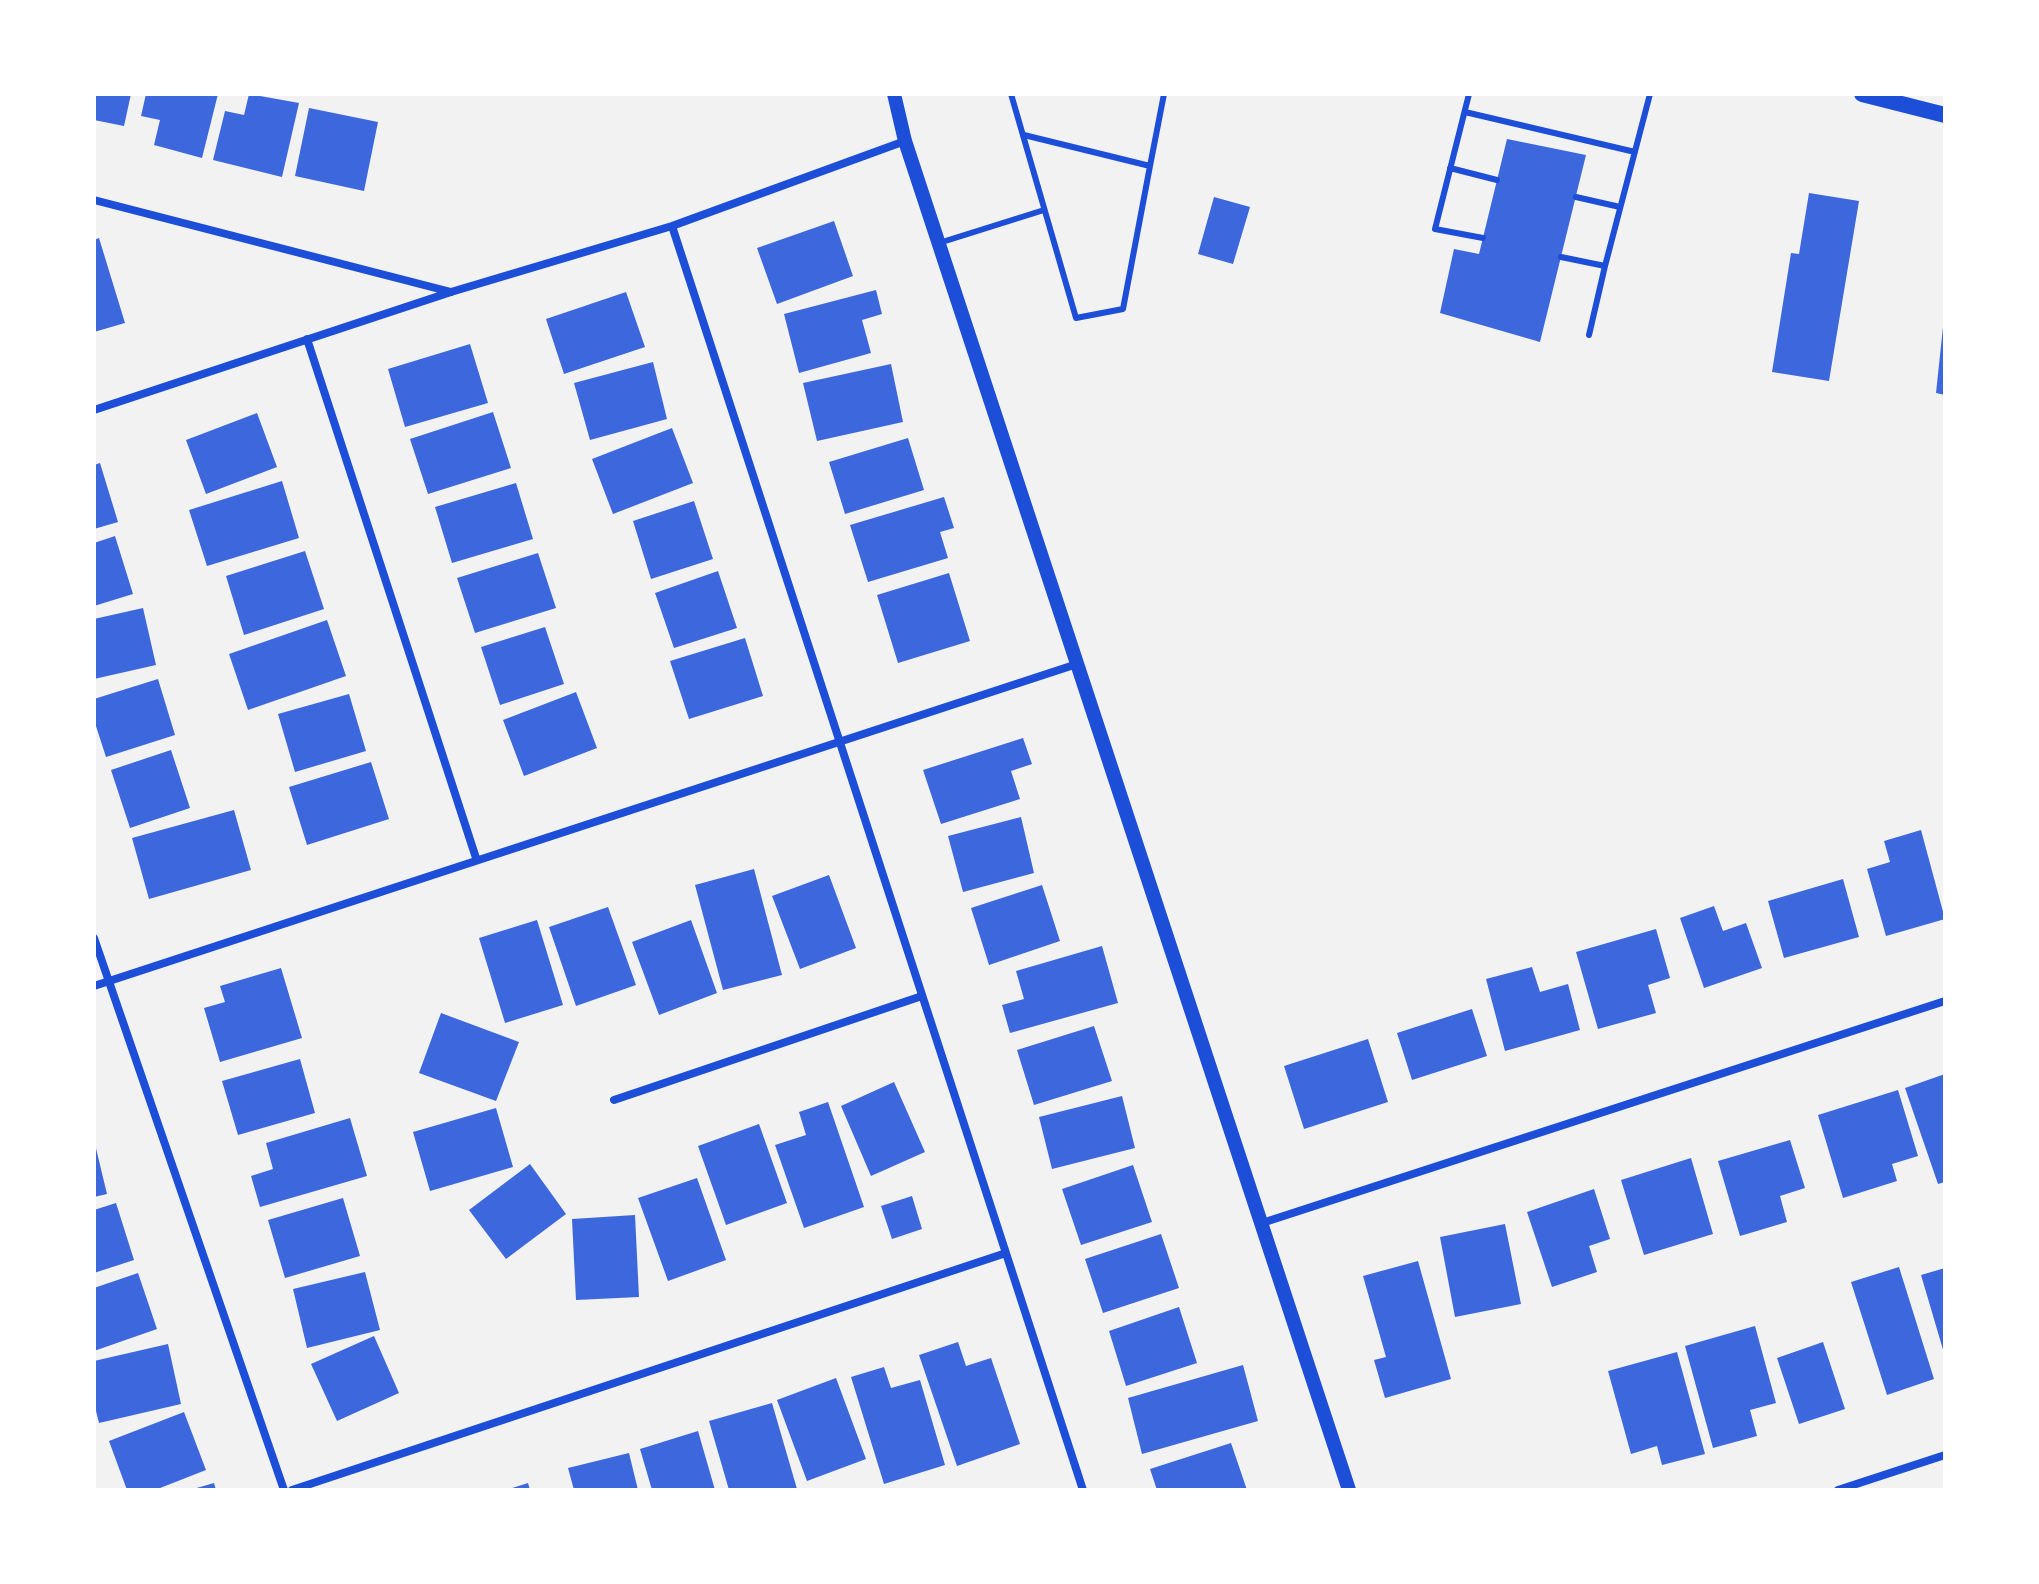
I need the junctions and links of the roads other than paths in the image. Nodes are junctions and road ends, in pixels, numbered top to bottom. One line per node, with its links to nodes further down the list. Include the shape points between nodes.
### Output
1 (894, 94): 10 (street)
2 (1011, 94): 9 (lane)
3 (1164, 94): 12 (lane)
4 (1469, 94): 7 (lane)
5 (1650, 94): 11 (lane)
6 (1862, 94): 8 (main road)
7 (1465, 112): 11 (lane); 13 (lane)
8 (1945, 115)
9 (1024, 135): 12 (lane); 18 (lane)
10 (905, 141): 19 (street); 21 (street)
11 (1635, 152): 17 (lane)
12 (1150, 166): 18 (lane, via 1123,309 1076,318)
13 (1450, 168): 14 (lane); 20 (lane, via 1435,229)
14 (1497, 180)
15 (1576, 197): 17 (lane)
16 (94, 200): 24 (street)
17 (1620, 207): 23 (lane)
18 (1044, 210): 21 (lane)
19 (672, 226): 24 (street); 29 (street)
20 (1483, 238)
21 (939, 243): 28 (street)
22 (1561, 257): 23 (lane)
23 (1605, 266): 25 (lane)
24 (451, 292): 26 (street)
25 (1589, 335)
26 (307, 339): 27 (street); 30 (street)
27 (94, 410)
28 (1077, 664): 29 (street); 37 (street)
29 (839, 741): 30 (street); 34 (street)
30 (476, 858): 32 (street)
31 (94, 938): 32 (street)
32 (108, 981): 33 (street); 40 (street)
33 (94, 986)
34 (922, 996): 36 (street); 38 (street)
35 (1945, 1001): 37 (street)
36 (614, 1100)
37 (1262, 1223): 43 (street)
38 (1006, 1253): 41 (street); 42 (street)
39 (1945, 1455): 44 (street)
40 (284, 1490)
41 (292, 1490)
42 (1083, 1490)
43 (1349, 1490)
44 (1838, 1490)

